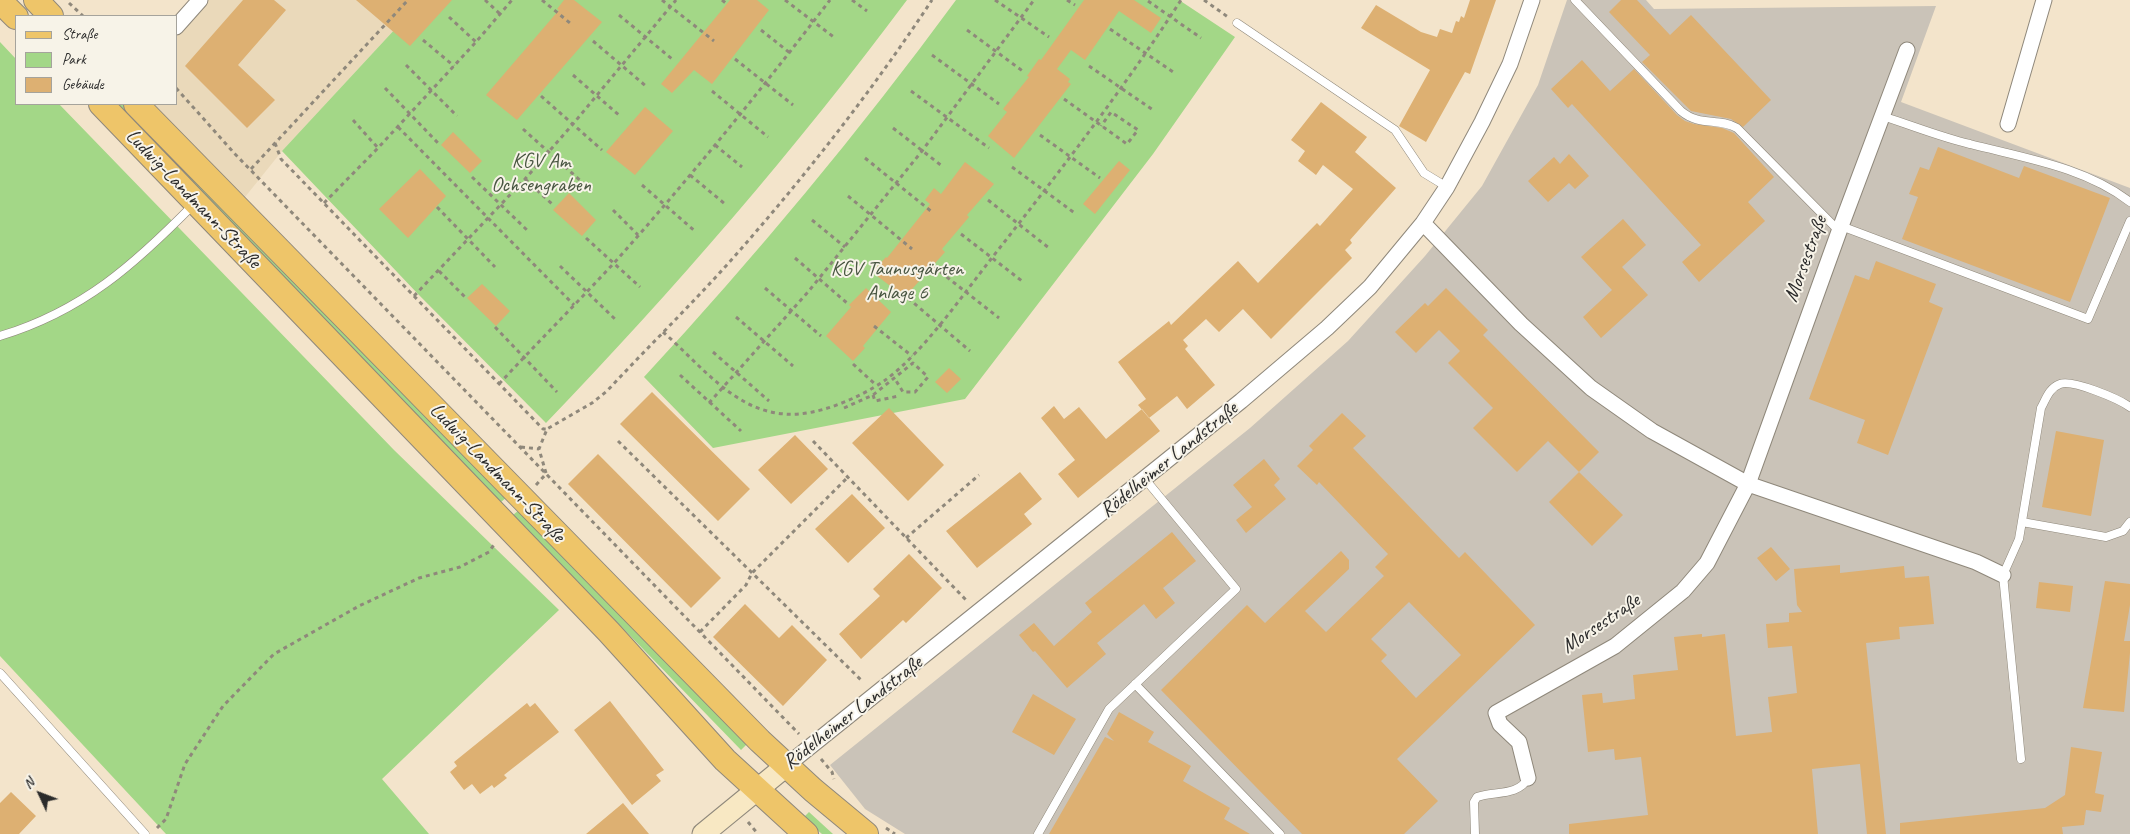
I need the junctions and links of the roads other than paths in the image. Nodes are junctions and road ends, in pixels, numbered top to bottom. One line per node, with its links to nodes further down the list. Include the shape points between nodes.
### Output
1 (36, 0): 7 (main road)
2 (200, 0): 10 (street)
3 (1532, 0): 16 (street, Rödelheimer Landstraße, via 1510,64)
4 (1575, 0): 21 (lane, via 1681,111 1696,120 1726,123 1737,128)
5 (2044, 0): 15 (street)
6 (0, 1): 8 (main road)
7 (51, 15)
8 (15, 16)
9 (1237, 23): 16 (lane, via 1395,130 1424,173)
10 (178, 25)
11 (1907, 50): 14 (street, Morsestraße)
12 (102, 105): 17 (main road, Ludwig-Landmann-Straße)
13 (137, 105): 32 (main road, Ludwig-Landmann-Straße)
14 (1882, 116): 18 (lane, via 1968,144 2030,157 2091,180); 21 (street, Morsestraße)
15 (2008, 124)
16 (1446, 187): 20 (street, Rödelheimer Landstraße)
17 (196, 202): 22 (lane, via 130,266 102,288 68,308); 34 (main road, Ludwig-Landmann-Straße)
18 (2130, 202)
19 (2130, 221): 21 (lane, via 2088,319)
20 (1422, 223): 24 (street, Rödelheimer Landstraße, via 1370,287 1327,328); 25 (street, via 1521,324 1591,388 1652,431)
21 (1840, 229): 25 (street, Morsestraße)
22 (0, 336)
23 (2130, 407): 26 (lane, via 2072,383 2060,384 2050,391 2041,408)
24 (1145, 479): 30 (lane, via 1236,589); 32 (street, Rödelheimer Landstraße)
25 (1748, 484): 28 (street, via 1976,562); 33 (street, Morsestraße, via 1707,563 1683,591 1615,646 1496,713 1500,724 1519,742)
26 (2022, 522): 27 (lane, via 2106,537 2123,532); 28 (lane, via 2019,539)
27 (2130, 522)
28 (2003, 575): 31 (lane)
29 (0, 673): 35 (lane)
30 (1135, 684): 39 (lane, via 1110,709); 40 (lane)
31 (2021, 759)
32 (786, 766): 34 (main road, Rödelheimer Landstraße); 38 (main road, Ludwig-Landmann-Straße)
33 (1528, 778): 41 (lane, via 1519,789 1477,797 1474,802)
34 (757, 790): 36 (main road, Rödelheimer Landstraße); 37 (main road, Ludwig-Landmann-Straße)
35 (145, 834)
36 (703, 834)
37 (806, 834)
38 (866, 834)
39 (1038, 834)
40 (1280, 834)
41 (1475, 834)

